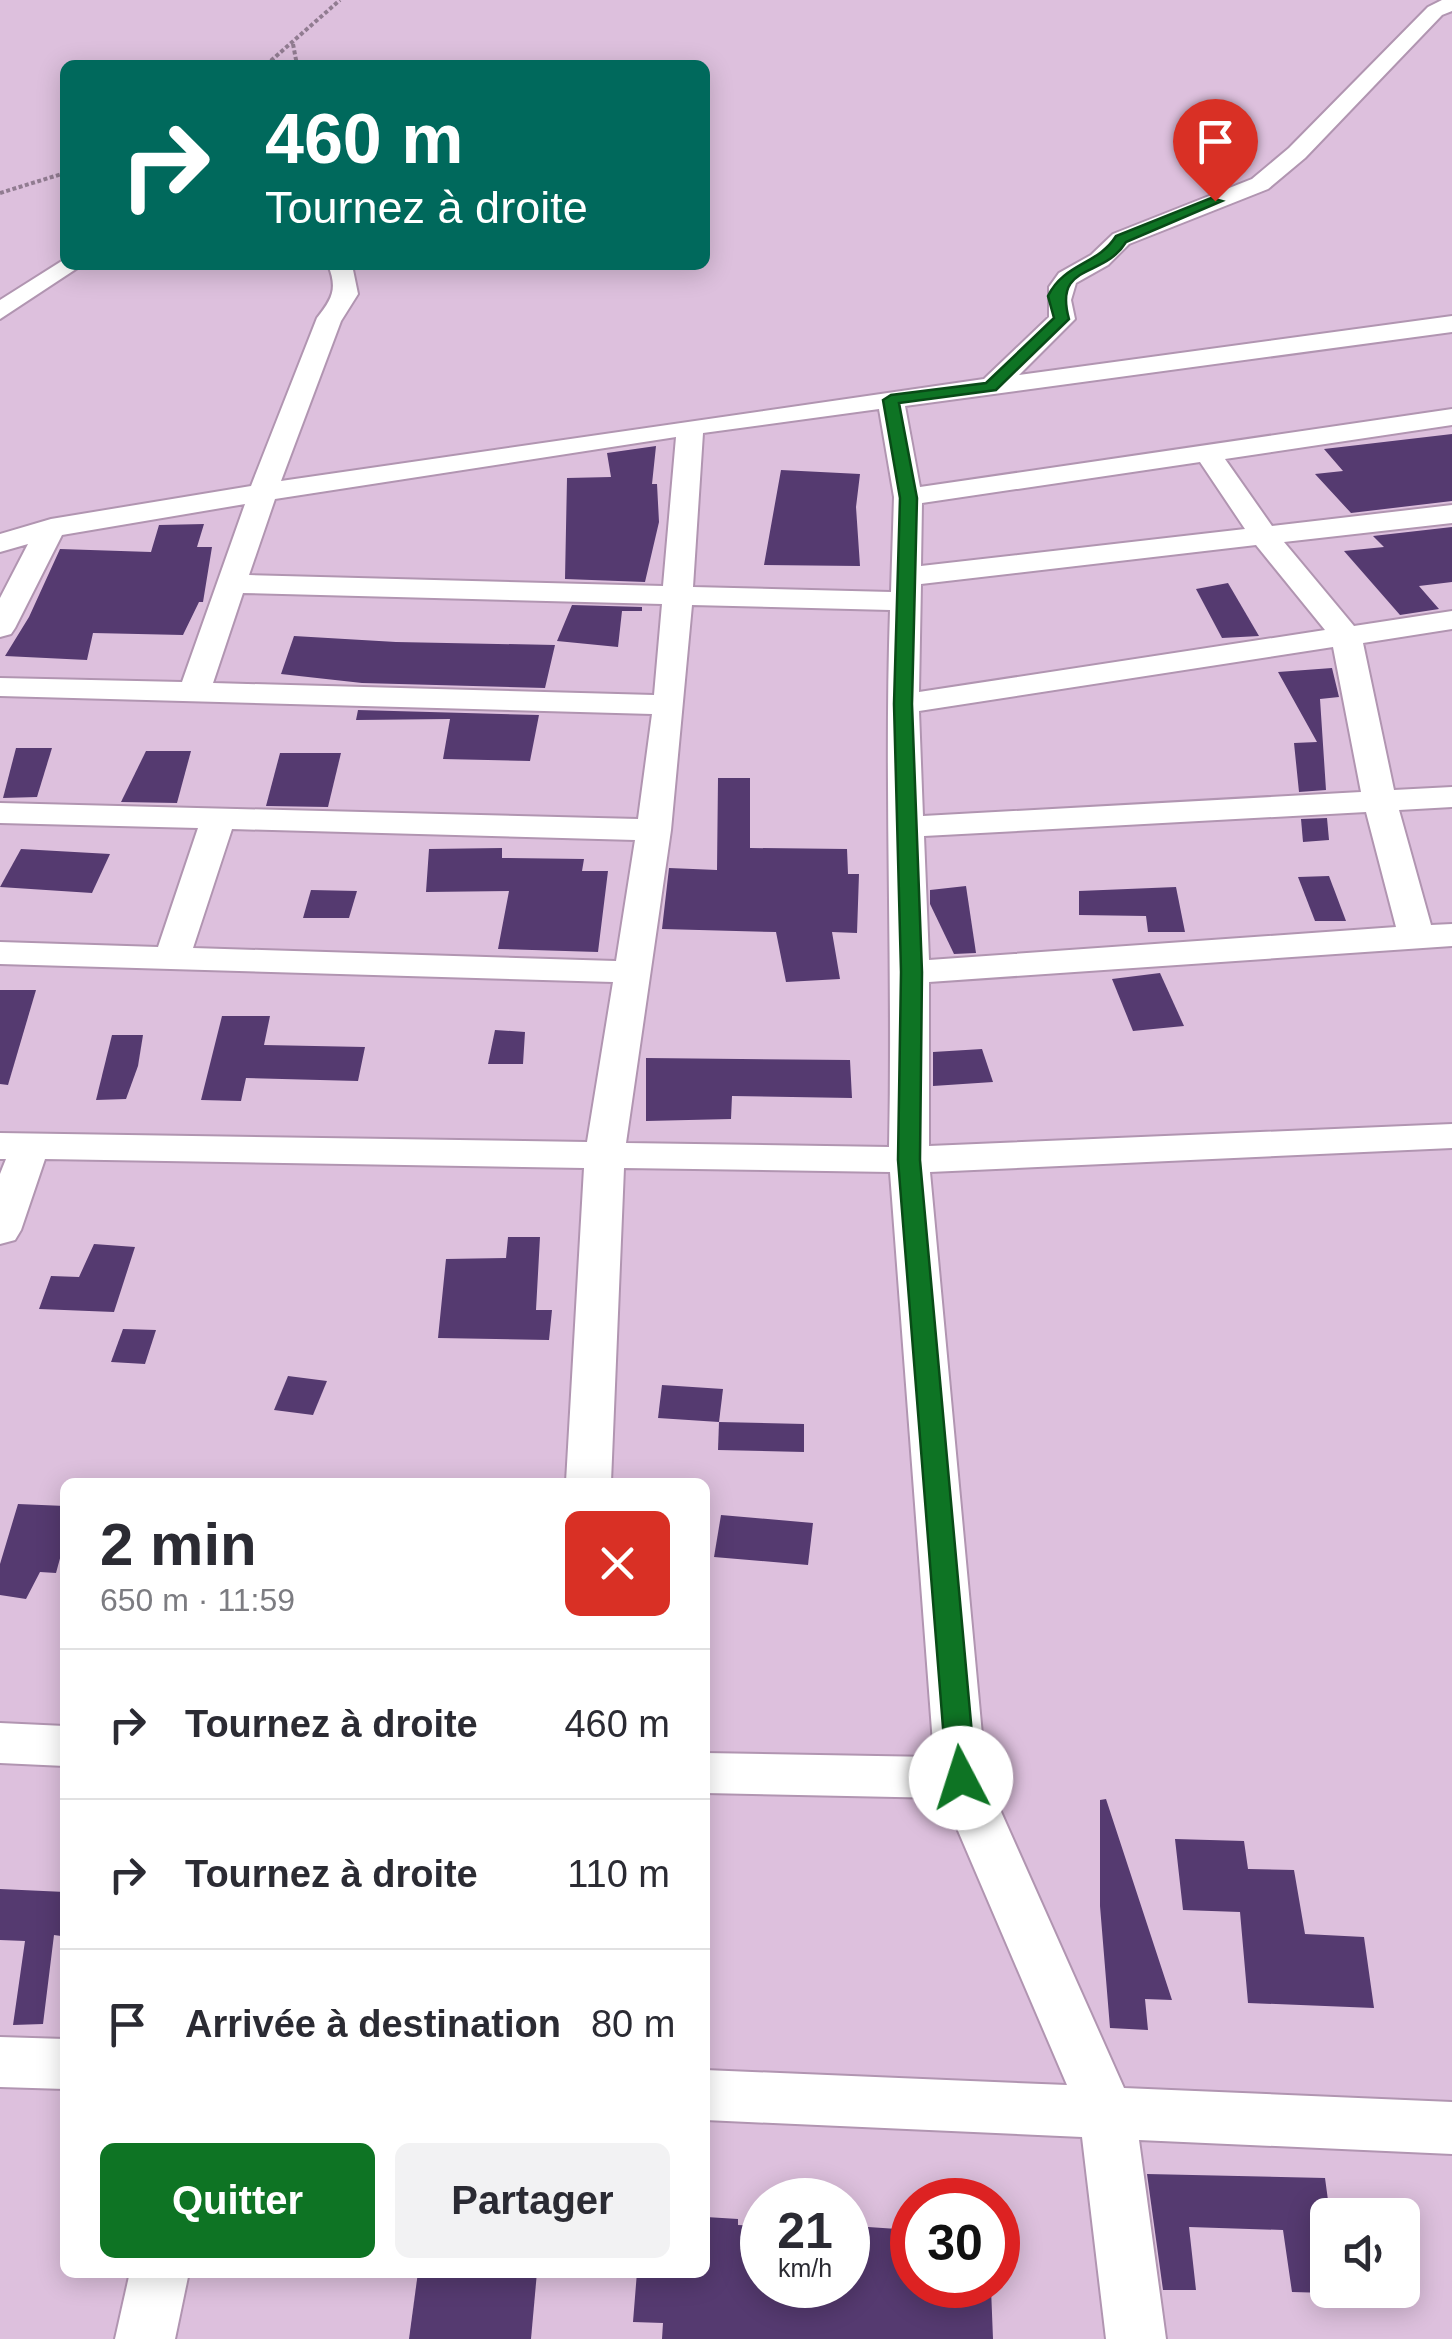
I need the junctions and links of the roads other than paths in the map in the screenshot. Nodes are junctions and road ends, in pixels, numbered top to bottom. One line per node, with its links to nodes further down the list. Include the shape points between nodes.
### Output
1 (1452, 3): 6 (street, via 1435,11 1260,184 1120,239 1114,250 1063,280 1056,296 1062,319)
2 (62, 270): 4 (street)
3 (342, 270): 11 (street, via 347,295 316,348)
4 (0, 311)
5 (1452, 324): 6 (street)
6 (991, 386): 7 (street)
7 (891, 400): 9 (street); 12 (street)
8 (1452, 417): 10 (street)
9 (690, 427): 11 (street); 19 (street)
10 (1208, 453): 12 (street); 15 (street)
11 (265, 492): 14 (street); 17 (street)
12 (908, 498): 18 (street)
13 (1452, 514): 15 (street)
14 (51, 528): 16 (street); 21 (street)
15 (1264, 536): 18 (street); 22 (street)
16 (0, 543)
17 (232, 584): 19 (street); 24 (street)
18 (905, 589): 19 (street); 25 (street)
19 (676, 592): 26 (street)
20 (1452, 620): 22 (street)
21 (0, 628)
22 (1346, 636): 25 (street); 28 (street)
23 (0, 687): 24 (street)
24 (194, 692): 26 (street)
25 (903, 704): 31 (street)
26 (669, 705): 32 (street)
27 (1452, 796): 28 (street)
28 (1380, 801): 31 (street); 33 (street)
29 (0, 813): 30 (street)
30 (218, 818): 32 (street); 35 (street)
31 (906, 827): 37 (street)
32 (654, 830): 36 (street)
33 (1434, 935): 37 (street)
34 (0, 953): 35 (street)
35 (172, 958): 36 (street)
36 (632, 972): 40 (street)
37 (912, 972): 41 (street)
38 (1452, 1136): 41 (street)
39 (15, 1146): 40 (street); 42 (street)
40 (605, 1154): 41 (street); 43 (street)
41 (909, 1160): 47 (street)
42 (0, 1230)
43 (589, 1478)
44 (0, 1742): 45 (street)
45 (60, 1746)
46 (710, 1773): 47 (street)
47 (961, 1778): 51 (street)
48 (0, 2062): 49 (street)
49 (60, 2064)
50 (710, 2094): 51 (street)
51 (1108, 2114): 52 (street); 55 (street)
52 (1452, 2128)
53 (159, 2278): 54 (street)
54 (145, 2339)
55 (1136, 2339)

